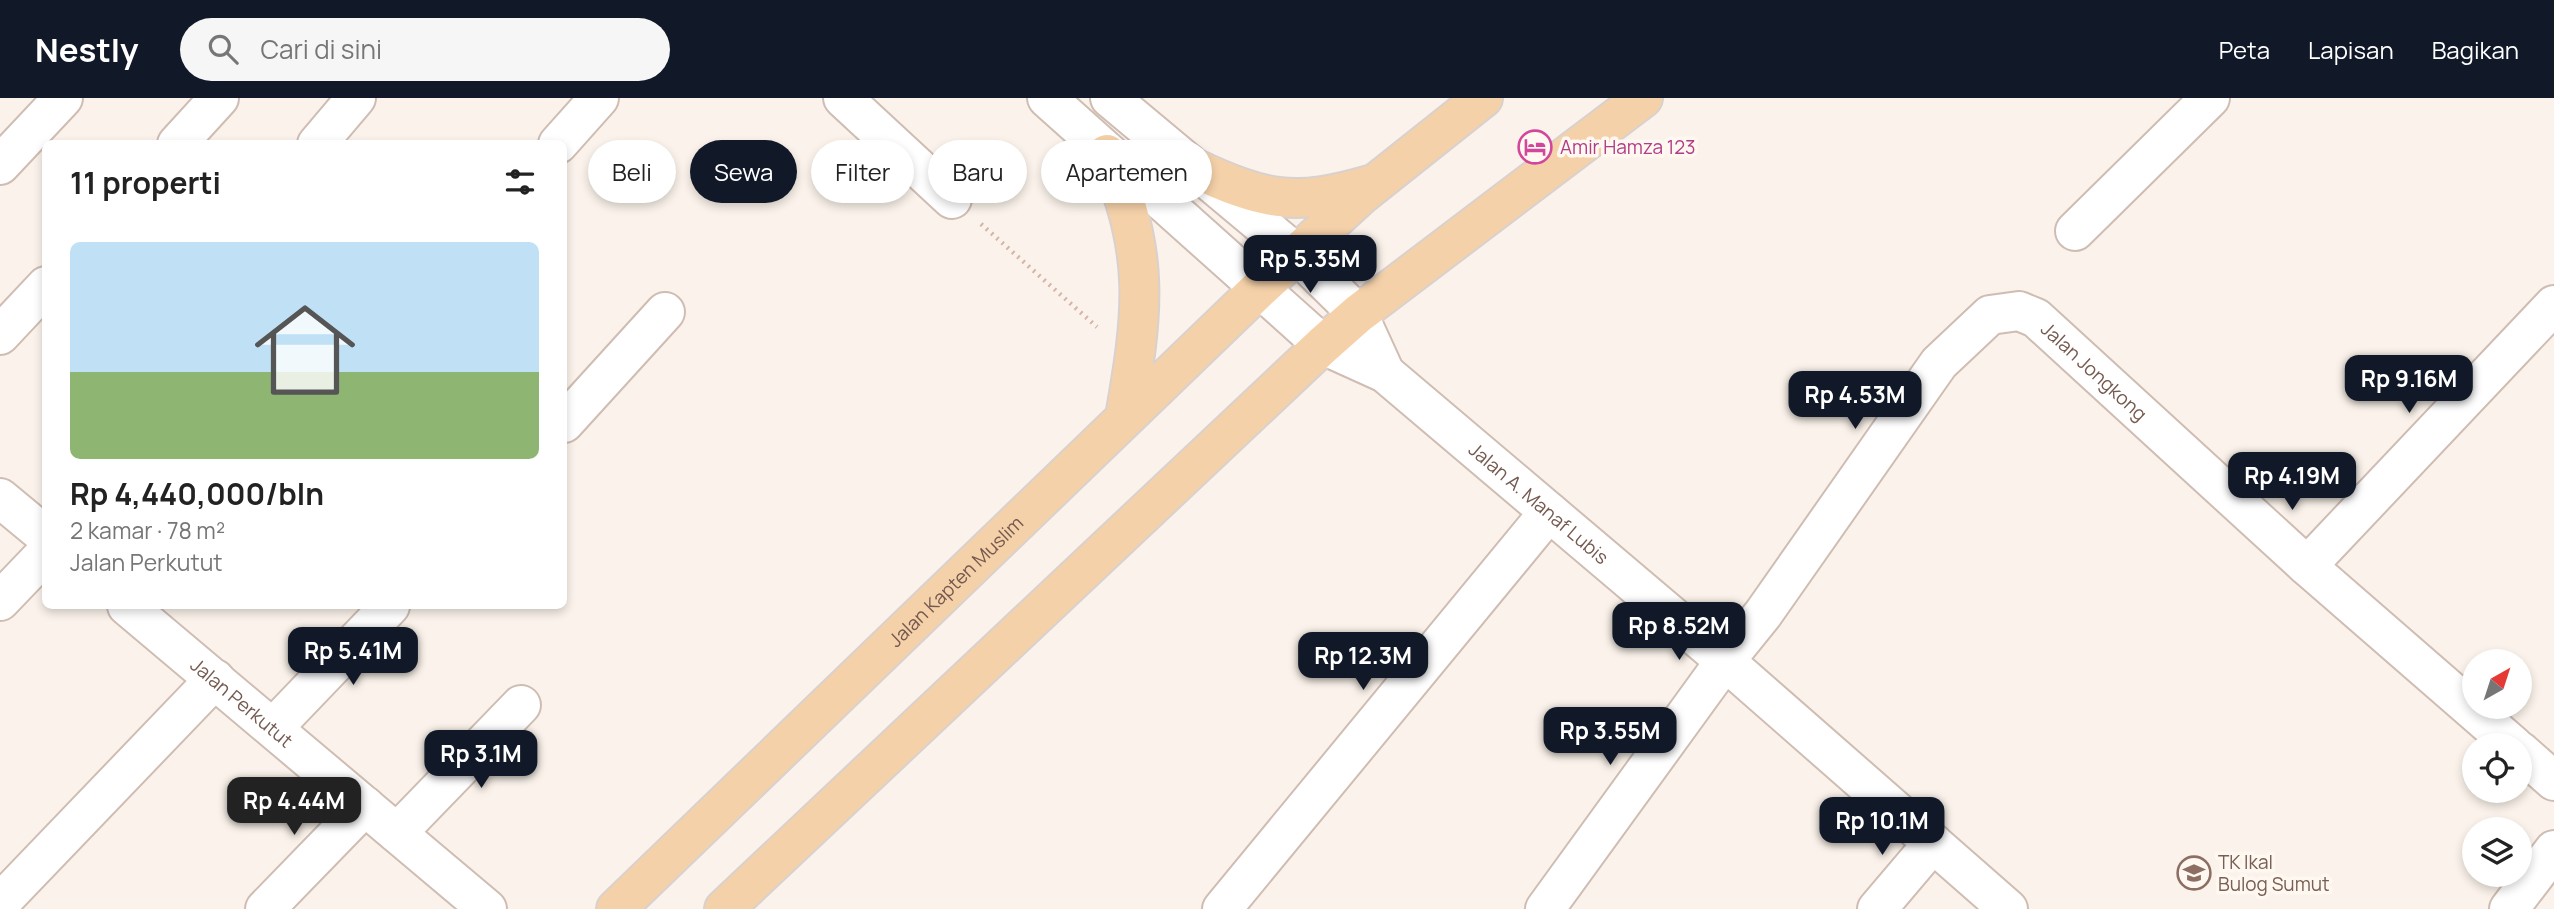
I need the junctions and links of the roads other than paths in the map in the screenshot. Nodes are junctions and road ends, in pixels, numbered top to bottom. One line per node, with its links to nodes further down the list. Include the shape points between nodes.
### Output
1 (63, 98): 16 (street)
2 (219, 98): 11 (street)
3 (356, 98): 12 (street)
4 (599, 98): 13 (street)
5 (843, 98): 17 (street)
6 (1047, 98): 14 (street, Jalan A. Manaf Lubis)
7 (1110, 98): 15 (street)
8 (1483, 98): 20 (main road, Jalan Kapten Muslim)
9 (1643, 98): 29 (main road)
10 (2210, 98): 23 (street)
11 (181, 140)
12 (320, 140)
13 (562, 140)
14 (1092, 140)
15 (1160, 140)
16 (0, 164)
17 (928, 177)
18 (1212, 177): 20 (main road, via 1255,193 1298,200)
19 (1212, 183): 24 (street)
20 (1377, 183): 24 (main road, Jalan Kapten Muslim)
21 (1126, 203): 33 (main road, via 1141,279)
22 (1161, 203): 26 (street, Jalan A. Manaf Lubis)
23 (2075, 231)
24 (1298, 255): 26 (main road, Jalan Kapten Muslim); 29 (street)
25 (42, 290): 30 (street)
26 (1258, 290): 31 (street, Jalan A. Manaf Lubis); 33 (main road, Jalan Kapten Muslim)
27 (2554, 305): 39 (street)
28 (665, 312): 34 (street)
29 (1358, 314): 31 (main road); 32 (street, Jalan A. Manaf Lubis)
30 (0, 335)
31 (1323, 345): 32 (street, Jalan A. Manaf Lubis); 58 (main road)
32 (1385, 373): 36 (street, Jalan A. Manaf Lubis)
33 (1125, 417): 57 (main road, Jalan Kapten Muslim)
34 (567, 420)
35 (0, 498): 37 (street)
36 (1549, 512): 43 (street, Jalan A. Manaf Lubis); 59 (street)
37 (42, 534)
38 (42, 557): 40 (street)
39 (2307, 566): 43 (street, Jalan Jongkong, via 2036,318 2019,310 1990,315 1939,363); 47 (street, Jalan Jongkong)
40 (0, 601)
41 (135, 609): 44 (street, Jalan Perkutut)
42 (387, 609): 46 (street)
43 (1725, 661): 52 (street, Jalan A. Manaf Lubis); 60 (street, Jalan Jongkong)
44 (215, 679): 46 (street, Jalan Perkutut); 54 (street)
45 (521, 705): 51 (street)
46 (273, 728): 50 (street, Jalan Perkutut)
47 (2499, 733)
48 (2532, 761): 49 (street)
49 (2554, 780)
50 (365, 806): 51 (street, Jalan Perkutut); 55 (street)
51 (397, 833): 56 (street, Jalan Perkutut)
52 (1933, 843): 61 (street); 62 (street, Jalan A. Manaf Lubis)
53 (2554, 850): 63 (street)
54 (0, 903)
55 (265, 909)
56 (487, 909)
57 (616, 909)
58 (723, 909)
59 (1223, 909)
60 (1545, 909)
61 (1878, 909)
62 (2008, 909)
63 (2509, 909)

